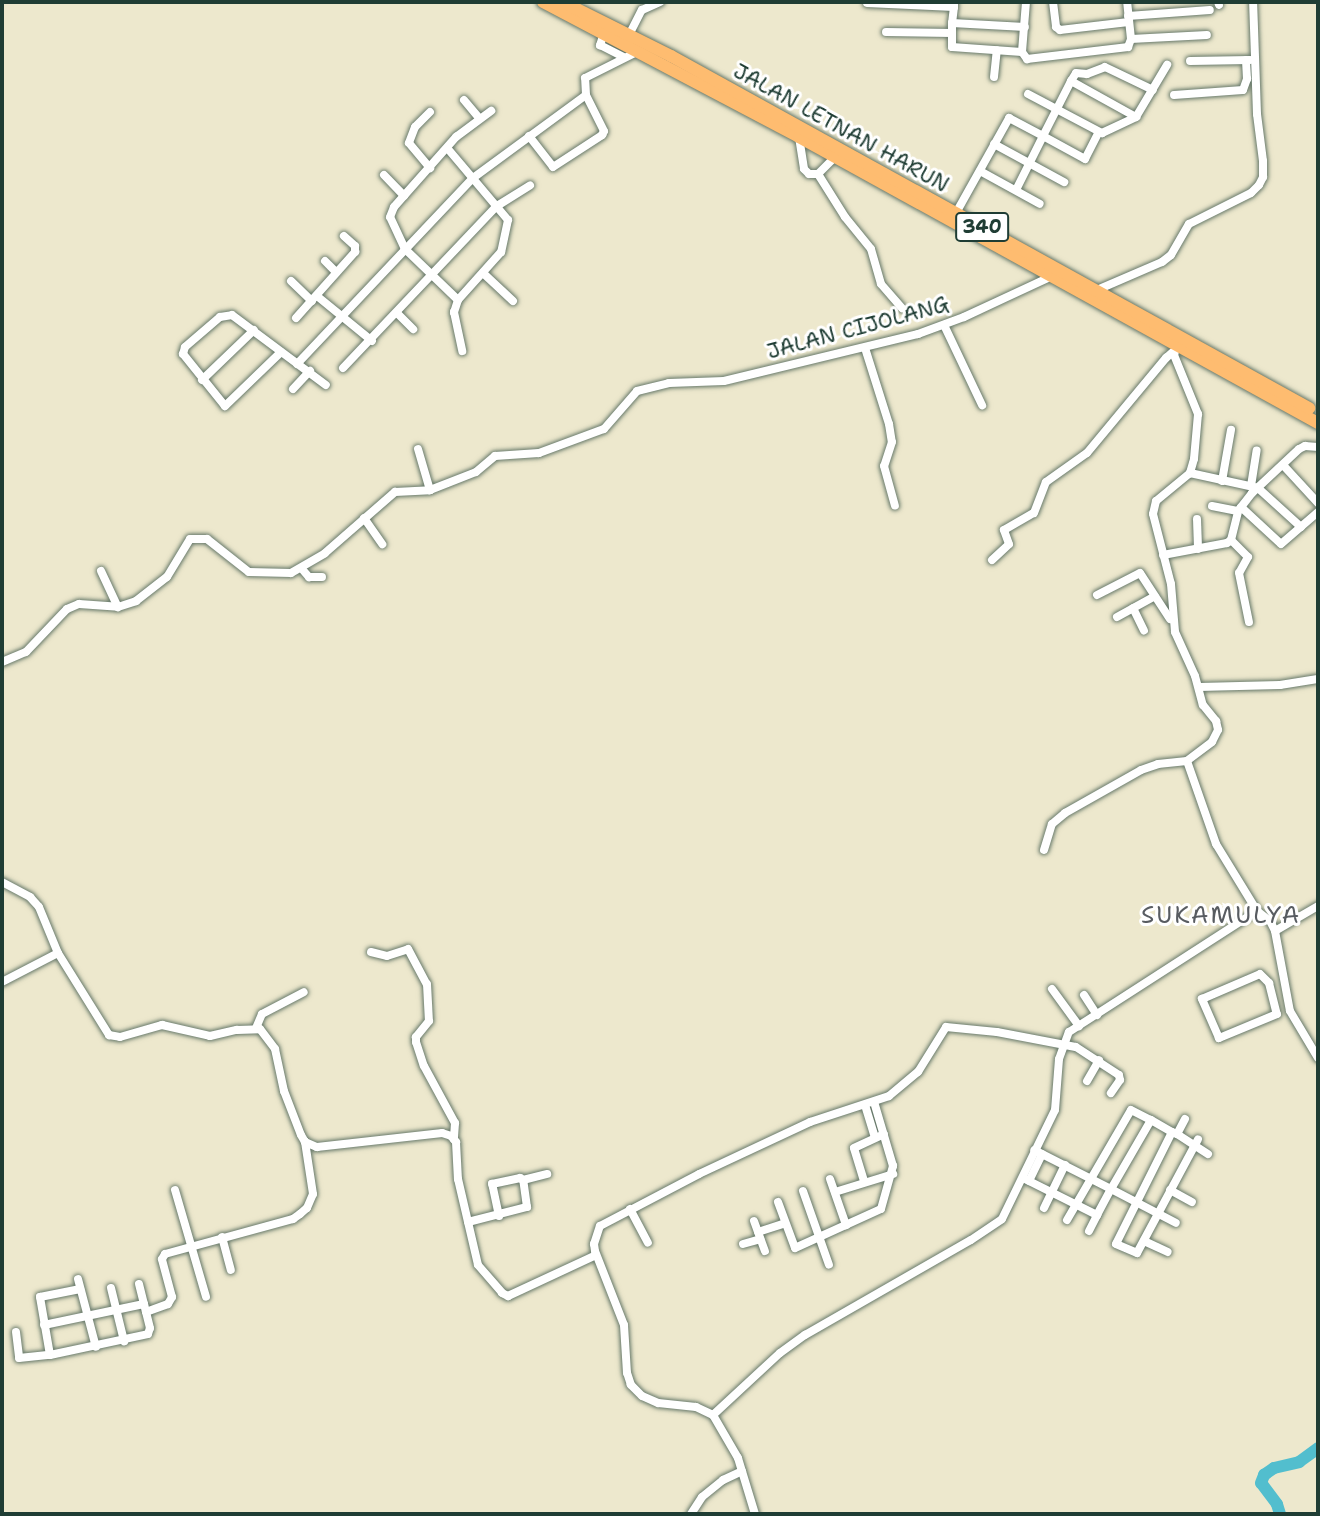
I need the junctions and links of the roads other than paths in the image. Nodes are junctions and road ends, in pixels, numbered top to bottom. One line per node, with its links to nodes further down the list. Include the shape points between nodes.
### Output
1 (543, 2): 16 (main road, JALAN LETNAN HARUN / 340)
2 (563, 2): 18 (main road, JALAN LETNAN HARUN / 340)
3 (662, 2): 18 (street, via 642,10)
4 (1026, 2): 14 (street)
5 (1053, 2): 12 (street, via 1060,30)
6 (1126, 2): 12 (street)
7 (1253, 2): 27 (street)
8 (904, 3): 9 (street); 10 (street)
9 (867, 4)
10 (954, 4): 13 (street)
11 (1210, 10): 12 (street)
12 (1129, 19): 20 (street)
13 (953, 23): 14 (street); 17 (street)
14 (1025, 27): 23 (street)
15 (886, 32): 17 (street)
16 (604, 33): 21 (main road, JALAN LETNAN HARUN / 340); 24 (street, via 600,45)
17 (952, 33): 22 (street, via 952,47)
18 (629, 35): 21 (main road, JALAN LETNAN HARUN / 340)
19 (1207, 35): 20 (street)
20 (1131, 39): 23 (street, via 1125,48 1027,59)
21 (642, 47): 24 (street); 41 (main road, JALAN LETNAN HARUN / 340)
22 (997, 50): 23 (street); 29 (street)
23 (1022, 52)
24 (624, 57): 33 (street, via 585,78)
25 (1246, 60): 26 (street); 27 (street); 34 (street, via 1248,79 1243,90)
26 (1190, 61)
27 (1256, 61): 70 (street, via 1263,161 1259,185 1189,224 1162,262)
28 (1167, 65): 31 (street)
29 (994, 77)
30 (1071, 81): 31 (street, via 1076,73 1089,74 1105,67); 36 (street); 39 (street)
31 (1153, 90): 39 (street)
32 (1028, 94): 36 (street)
33 (586, 95): 43 (street); 43 (street, via 602,135 553,167)
34 (1174, 95)
35 (464, 100): 40 (street)
36 (1057, 109): 42 (street); 44 (street)
37 (491, 111): 40 (street)
38 (430, 112): 49 (street, via 415,127 409,143)
39 (1136, 117): 42 (street)
40 (478, 118): 46 (street)
41 (795, 132): 47 (main road, JALAN LETNAN HARUN / 340); 51 (street, via 804,169); 60 (main road, JALAN LETNAN HARUN / 340)
42 (1099, 132): 44 (street, via 1085,159)
43 (529, 136): 53 (street)
44 (1043, 136): 45 (street, via 1009,118); 48 (street)
45 (993, 144): 48 (street); 50 (street)
46 (448, 149): 49 (street); 53 (street)
47 (835, 157): 51 (street); 61 (main road, JALAN LETNAN HARUN / 340)
48 (1029, 163): 54 (street); 56 (street)
49 (430, 168): 57 (street)
50 (980, 171): 56 (street); 60 (street)
51 (818, 174): 74 (street, via 871,248 881,284)
52 (384, 175): 57 (street)
53 (473, 178): 59 (street); 63 (street)
54 (1064, 183)
55 (530, 185): 59 (street)
56 (1016, 191): 58 (street)
57 (404, 196): 63 (street, via 390,217)
58 (1040, 204)
59 (497, 206): 66 (street, via 508,220 503,248); 67 (street)
60 (956, 213): 61 (main road, JALAN LETNAN HARUN / 340)
61 (984, 233): 68 (main road, JALAN LETNAN HARUN / 340); 70 (main road, JALAN LETNAN HARUN / 340)
62 (344, 236): 65 (street, via 355,252)
63 (405, 249): 67 (street); 78 (street)
64 (325, 261): 65 (street)
65 (336, 272): 71 (street)
66 (483, 273): 72 (street); 73 (street)
67 (433, 275): 72 (street); 76 (street)
68 (1052, 276): 75 (main road, JALAN LETNAN HARUN / 340); 79 (street, JALAN CIJOLANG)
69 (291, 281): 71 (street)
70 (1097, 290): 75 (main road, JALAN LETNAN HARUN / 340)
71 (314, 298): 77 (street); 78 (street)
72 (458, 300): 85 (street, via 454,314)
73 (513, 301)
74 (902, 308)
75 (1126, 312): 84 (main road, JALAN LETNAN HARUN / 340); 94 (main road, JALAN LETNAN HARUN / 340)
76 (397, 313): 80 (street); 82 (street)
77 (296, 317)
78 (344, 318): 82 (street); 87 (street)
79 (944, 325): 83 (street, JALAN CIJOLANG); 93 (street)
80 (413, 328)
81 (254, 330): 86 (street); 90 (street); 90 (street, via 236,317 223,315 185,347 184,358)
82 (372, 341): 88 (street)
83 (865, 348): 106 (street, JALAN CIJOLANG, via 724,381 669,383 637,391 604,429 539,453 495,456 477,472); 108 (street, via 889,424 892,442 884,466)
84 (1175, 348): 95 (main road, JALAN LETNAN HARUN); 103 (street, via 1198,414); 119 (street, via 1087,453 1045,482 1034,513 1004,530 1009,544)
85 (461, 351)
86 (281, 352): 87 (street); 90 (street, via 228,406)
87 (297, 365): 89 (street)
88 (343, 368)
89 (310, 372): 91 (street); 92 (street)
90 (202, 380)
91 (326, 385)
92 (293, 389)
93 (982, 405)
94 (1318, 413)
95 (1318, 423)
96 (1231, 430): 104 (street)
97 (1305, 446): 98 (street); 101 (street); 102 (street)
98 (1318, 447)
99 (418, 449): 106 (street)
100 (1257, 450): 105 (street, via 1253,476)
101 (1318, 455)
102 (1283, 465): 105 (street); 107 (street)
103 (1190, 473): 104 (street); 118 (street, via 1154,504)
104 (1223, 481): 105 (street)
105 (1257, 486): 110 (street); 114 (street)
106 (430, 490): 112 (street, JALAN CIJOLANG, via 395,492)
107 (1318, 503)
108 (895, 506)
109 (1212, 506): 110 (street)
110 (1240, 509): 114 (street, via 1279,544); 115 (street)
111 (1318, 512): 114 (street)
112 (364, 518): 116 (street); 120 (street, JALAN CIJOLANG)
113 (1196, 519): 117 (street)
114 (1301, 527)
115 (1231, 540): 117 (street); 129 (street, via 1248,557 1239,573)
116 (382, 544)
117 (1198, 549): 118 (street)
118 (1163, 555): 128 (street, via 1171,584)
119 (992, 560)
120 (302, 569): 122 (street, via 309,577); 125 (street, via 254,574 212,542 194,538 185,543 170,572 154,589)
121 (101, 571): 125 (street)
122 (322, 577)
123 (1097, 595): 124 (street, via 1140,573)
124 (1155, 596): 126 (street); 128 (street)
125 (118, 607): 131 (street, via 89,604 67,609 26,652)
126 (1132, 608): 127 (street); 130 (street)
127 (1117, 617)
128 (1172, 622): 133 (street)
129 (1249, 622)
130 (1144, 631)
131 (2, 662)
132 (1318, 678): 133 (street, via 1280,685)
133 (1199, 687): 134 (street, via 1203,705 1216,721 1217,734)
134 (1187, 761): 135 (street, via 1141,770 1065,813 1052,824); 138 (street, via 1216,844)
135 (1044, 850)
136 (2, 882): 141 (street, via 39,907)
137 (1318, 906): 139 (street)
138 (1257, 911): 139 (street); 148 (street)
139 (1275, 930): 142 (street)
140 (372, 952): 161 (street, via 387,956 408,949 427,984 429,1021 416,1042 454,1123)
141 (58, 953): 143 (street); 150 (street, via 98,1021 115,1037 162,1025 210,1037)
142 (1284, 981): 144 (street); 152 (street, via 1292,1014)
143 (2, 982)
144 (1269, 983): 144 (street, via 1260,974 1203,997 1217,1037 1276,1014)
145 (1052, 989): 149 (street)
146 (304, 992): 150 (street, via 262,1014)
147 (1084, 995): 148 (street)
148 (1097, 1015): 149 (street)
149 (1079, 1026): 151 (street, via 1069,1032)
150 (256, 1028): 162 (street, via 275,1049 285,1095)
151 (1064, 1043): 153 (street); 156 (street, via 946,1027 918,1072 889,1096); 164 (street, via 1055,1110)
152 (1318, 1058)
153 (1099, 1060): 154 (street); 155 (street, via 1120,1076)
154 (1087, 1081)
155 (1111, 1093)
156 (869, 1103): 160 (street); 185 (street, via 810,1122)
157 (1185, 1119): 159 (street)
158 (1151, 1120): 159 (street); 169 (street, via 1129,1111); 174 (street)
159 (1175, 1133): 163 (street); 181 (street)
160 (880, 1136): 168 (street); 173 (street, via 854,1148)
161 (454, 1139): 162 (street, via 442,1133 322,1148); 190 (street)
162 (305, 1142): 197 (street, via 313,1194 307,1208 293,1219)
163 (1196, 1142): 165 (street); 176 (street)
164 (1038, 1152): 166 (street); 171 (street)
165 (1208, 1154)
166 (1065, 1165): 169 (street); 179 (street)
167 (547, 1174): 172 (street)
168 (892, 1174): 173 (street); 194 (street, via 881,1209)
169 (1089, 1178): 174 (street); 183 (street)
170 (830, 1179): 178 (street)
171 (1026, 1180): 179 (street); 221 (street, via 998,1222 805,1335)
172 (523, 1181): 188 (street, via 528,1205); 188 (street, via 517,1178 492,1184)
173 (864, 1181): 178 (street)
174 (1111, 1189): 181 (street); 187 (street)
175 (175, 1190): 202 (street)
176 (1170, 1190): 182 (street); 186 (street)
177 (803, 1191): 198 (street)
178 (835, 1192): 194 (street)
179 (1051, 1194): 183 (street); 184 (street)
180 (778, 1202): 192 (street)
181 (1135, 1202): 186 (street); 199 (street, via 1115,1241 1135,1254)
182 (1192, 1202)
183 (1075, 1205): 187 (street); 189 (street)
184 (1044, 1208)
185 (630, 1209): 200 (street); 205 (street, via 600,1226)
186 (1157, 1214): 193 (street); 199 (street)
187 (1097, 1215): 195 (street)
188 (499, 1216): 190 (street)
189 (1067, 1220)
190 (468, 1222): 205 (street, via 478,1265 504,1295)
191 (754, 1222): 196 (street)
192 (785, 1223): 196 (street); 198 (street, via 795,1248)
193 (1176, 1223)
194 (846, 1225): 198 (street)
195 (1089, 1231)
196 (759, 1235): 201 (street); 203 (street)
197 (222, 1237): 202 (street); 207 (street)
198 (821, 1238): 206 (street)
199 (1144, 1241): 204 (street)
200 (648, 1243)
201 (743, 1244)
202 (192, 1247): 212 (street); 213 (street, via 163,1256 172,1301)
203 (765, 1251)
204 (1168, 1252)
205 (596, 1255): 221 (street, via 624,1325 627,1373 633,1388 659,1403 696,1407)
206 (829, 1265)
207 (231, 1270)
208 (78, 1279): 211 (street)
209 (139, 1284): 213 (street)
210 (111, 1287): 214 (street)
211 (80, 1289): 215 (street); 216 (street, via 41,1296)
212 (205, 1297)
213 (145, 1308): 214 (street); 218 (street, via 150,1333)
214 (115, 1310): 215 (street); 218 (street)
215 (88, 1320): 216 (street); 219 (street)
216 (45, 1327): 220 (street)
217 (16, 1332): 220 (street, via 19,1358)
218 (124, 1341): 219 (street)
219 (96, 1347): 220 (street)
220 (50, 1355)
221 (713, 1415): 222 (street)
222 (742, 1471): 223 (street, via 702,1497); 224 (street)
223 (691, 1514)
224 (755, 1514)

